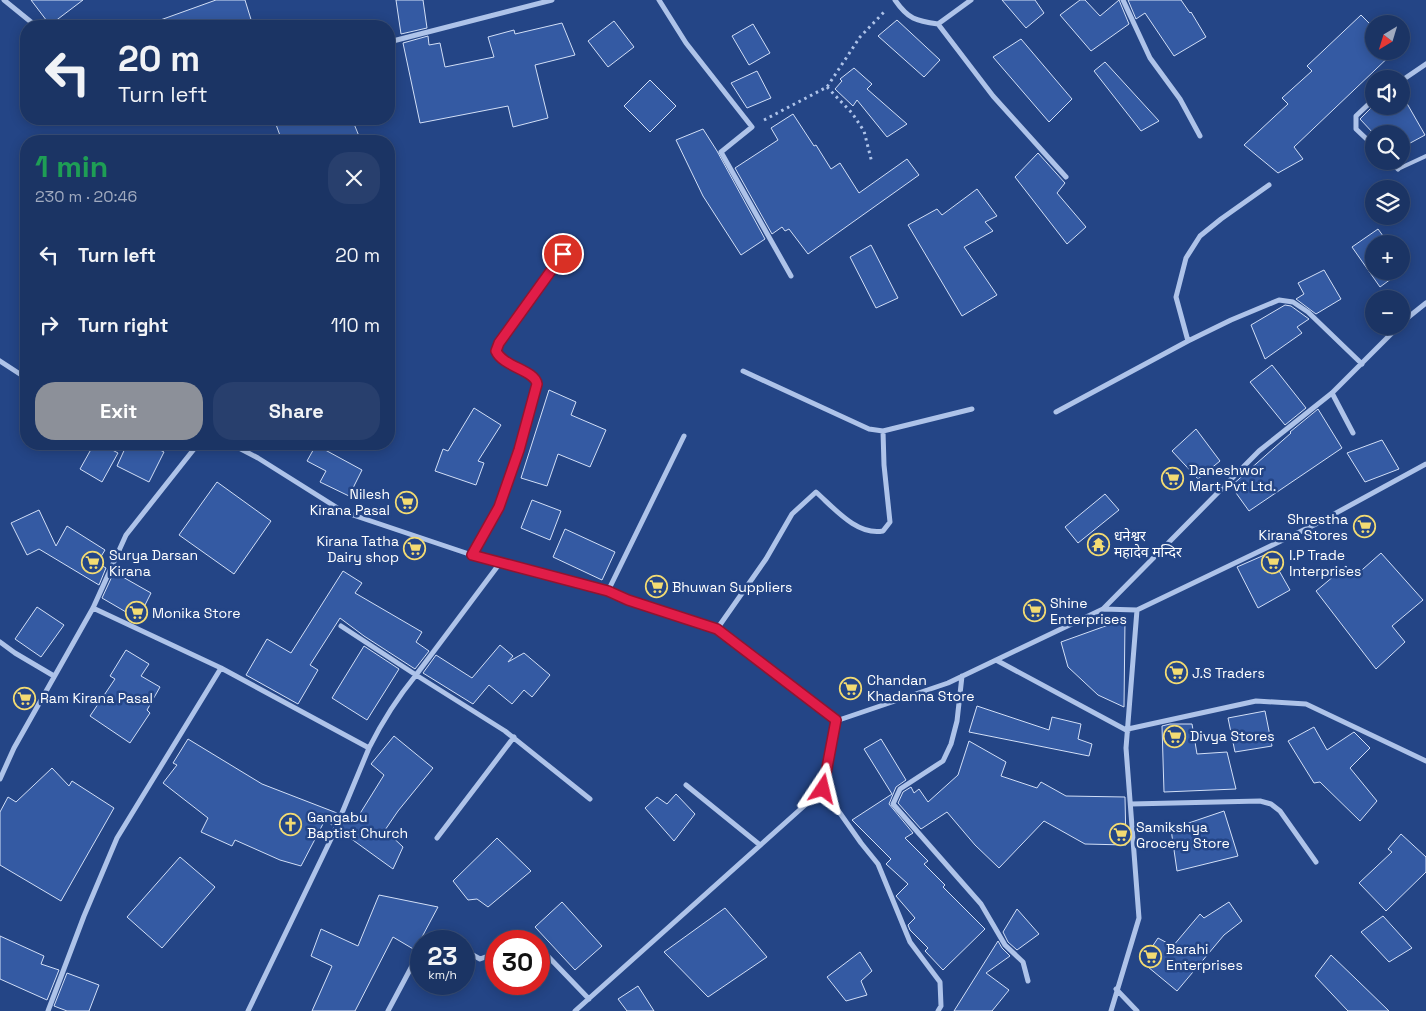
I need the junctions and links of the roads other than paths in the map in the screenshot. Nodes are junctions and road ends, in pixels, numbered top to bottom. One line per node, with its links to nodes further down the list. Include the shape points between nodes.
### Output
1 (4, 0): 7 (street)
2 (552, 0): 9 (street)
3 (659, 0): 20 (street, via 686,43 752,127 721,152)
4 (895, 0): 8 (street, via 903,12 914,19)
5 (971, 0): 8 (street)
6 (1122, 0): 13 (street, via 1150,58 1180,99)
7 (29, 20)
8 (938, 24): 17 (street, via 992,96)
9 (395, 40)
10 (1426, 64): 11 (street)
11 (1410, 75)
12 (1365, 108): 14 (street, via 1356,116 1356,129)
13 (1200, 136)
14 (1365, 138)
15 (1426, 156): 16 (lane)
16 (1410, 163)
17 (1066, 177)
18 (1269, 185): 24 (street, via 1200,236 1186,258 1176,297)
19 (563, 254): 38 (street, via 496,351 499,358 535,378 537,384 499,507)
20 (791, 276)
21 (1426, 303): 22 (street)
22 (1410, 316)
23 (1389, 335): 26 (street)
24 (1188, 341): 26 (street, via 1279,300 1293,302 1308,312); 31 (street)
25 (0, 361): 28 (street)
26 (1362, 364): 29 (street)
27 (743, 371): 32 (street, via 869,430)
28 (20, 374)
29 (1332, 393): 33 (street); 42 (street, via 1259,451)
30 (972, 409): 32 (street)
31 (1056, 412)
32 (883, 432): 45 (street, via 890,522 883,531 873,533 855,526 816,492 792,514 766,559)
33 (1353, 433)
34 (684, 436): 40 (street)
35 (193, 450): 41 (street, via 126,535)
36 (243, 450): 38 (street, via 344,512)
37 (1426, 464): 43 (street, via 1314,525)
38 (472, 555): 39 (street)
39 (500, 562): 40 (street); 49 (street)
40 (608, 591): 45 (street)
41 (92, 608): 48 (street); 50 (street)
42 (1103, 609): 43 (street); 47 (street)
43 (1137, 610): 53 (street)
44 (341, 626): 49 (street)
45 (717, 629): 52 (street)
46 (0, 642): 50 (street)
47 (996, 660): 51 (street); 53 (street)
48 (221, 668): 55 (street); 70 (street, via 117,838)
49 (416, 675): 54 (street); 55 (street, via 396,701)
50 (54, 676): 57 (street)
51 (962, 676): 52 (street); 67 (street, via 957,721 943,760 900,790 893,804 981,904 1005,945 1023,962)
52 (836, 720): 59 (street)
53 (1128, 730): 56 (street, via 1256,701 1306,704); 61 (street)
54 (514, 737): 60 (street); 62 (street)
55 (369, 748): 71 (street, via 332,838)
56 (1426, 761)
57 (0, 779)
58 (686, 785): 63 (street)
59 (823, 789): 63 (street); 74 (street, via 878,864 910,942 940,982 941,1006)
60 (590, 799)
61 (1130, 804): 64 (street, via 1260,801 1271,804 1280,811); 68 (street, via 1139,918)
62 (437, 838)
63 (760, 845): 69 (street)
64 (1316, 862)
65 (550, 958): 69 (street)
66 (410, 970): 72 (street)
67 (1028, 981)
68 (1116, 989): 75 (street); 76 (street)
69 (589, 999): 73 (street)
70 (48, 1011)
71 (248, 1011)
72 (388, 1011)
73 (575, 1011)
74 (938, 1011)
75 (1111, 1011)
76 (1137, 1011)

